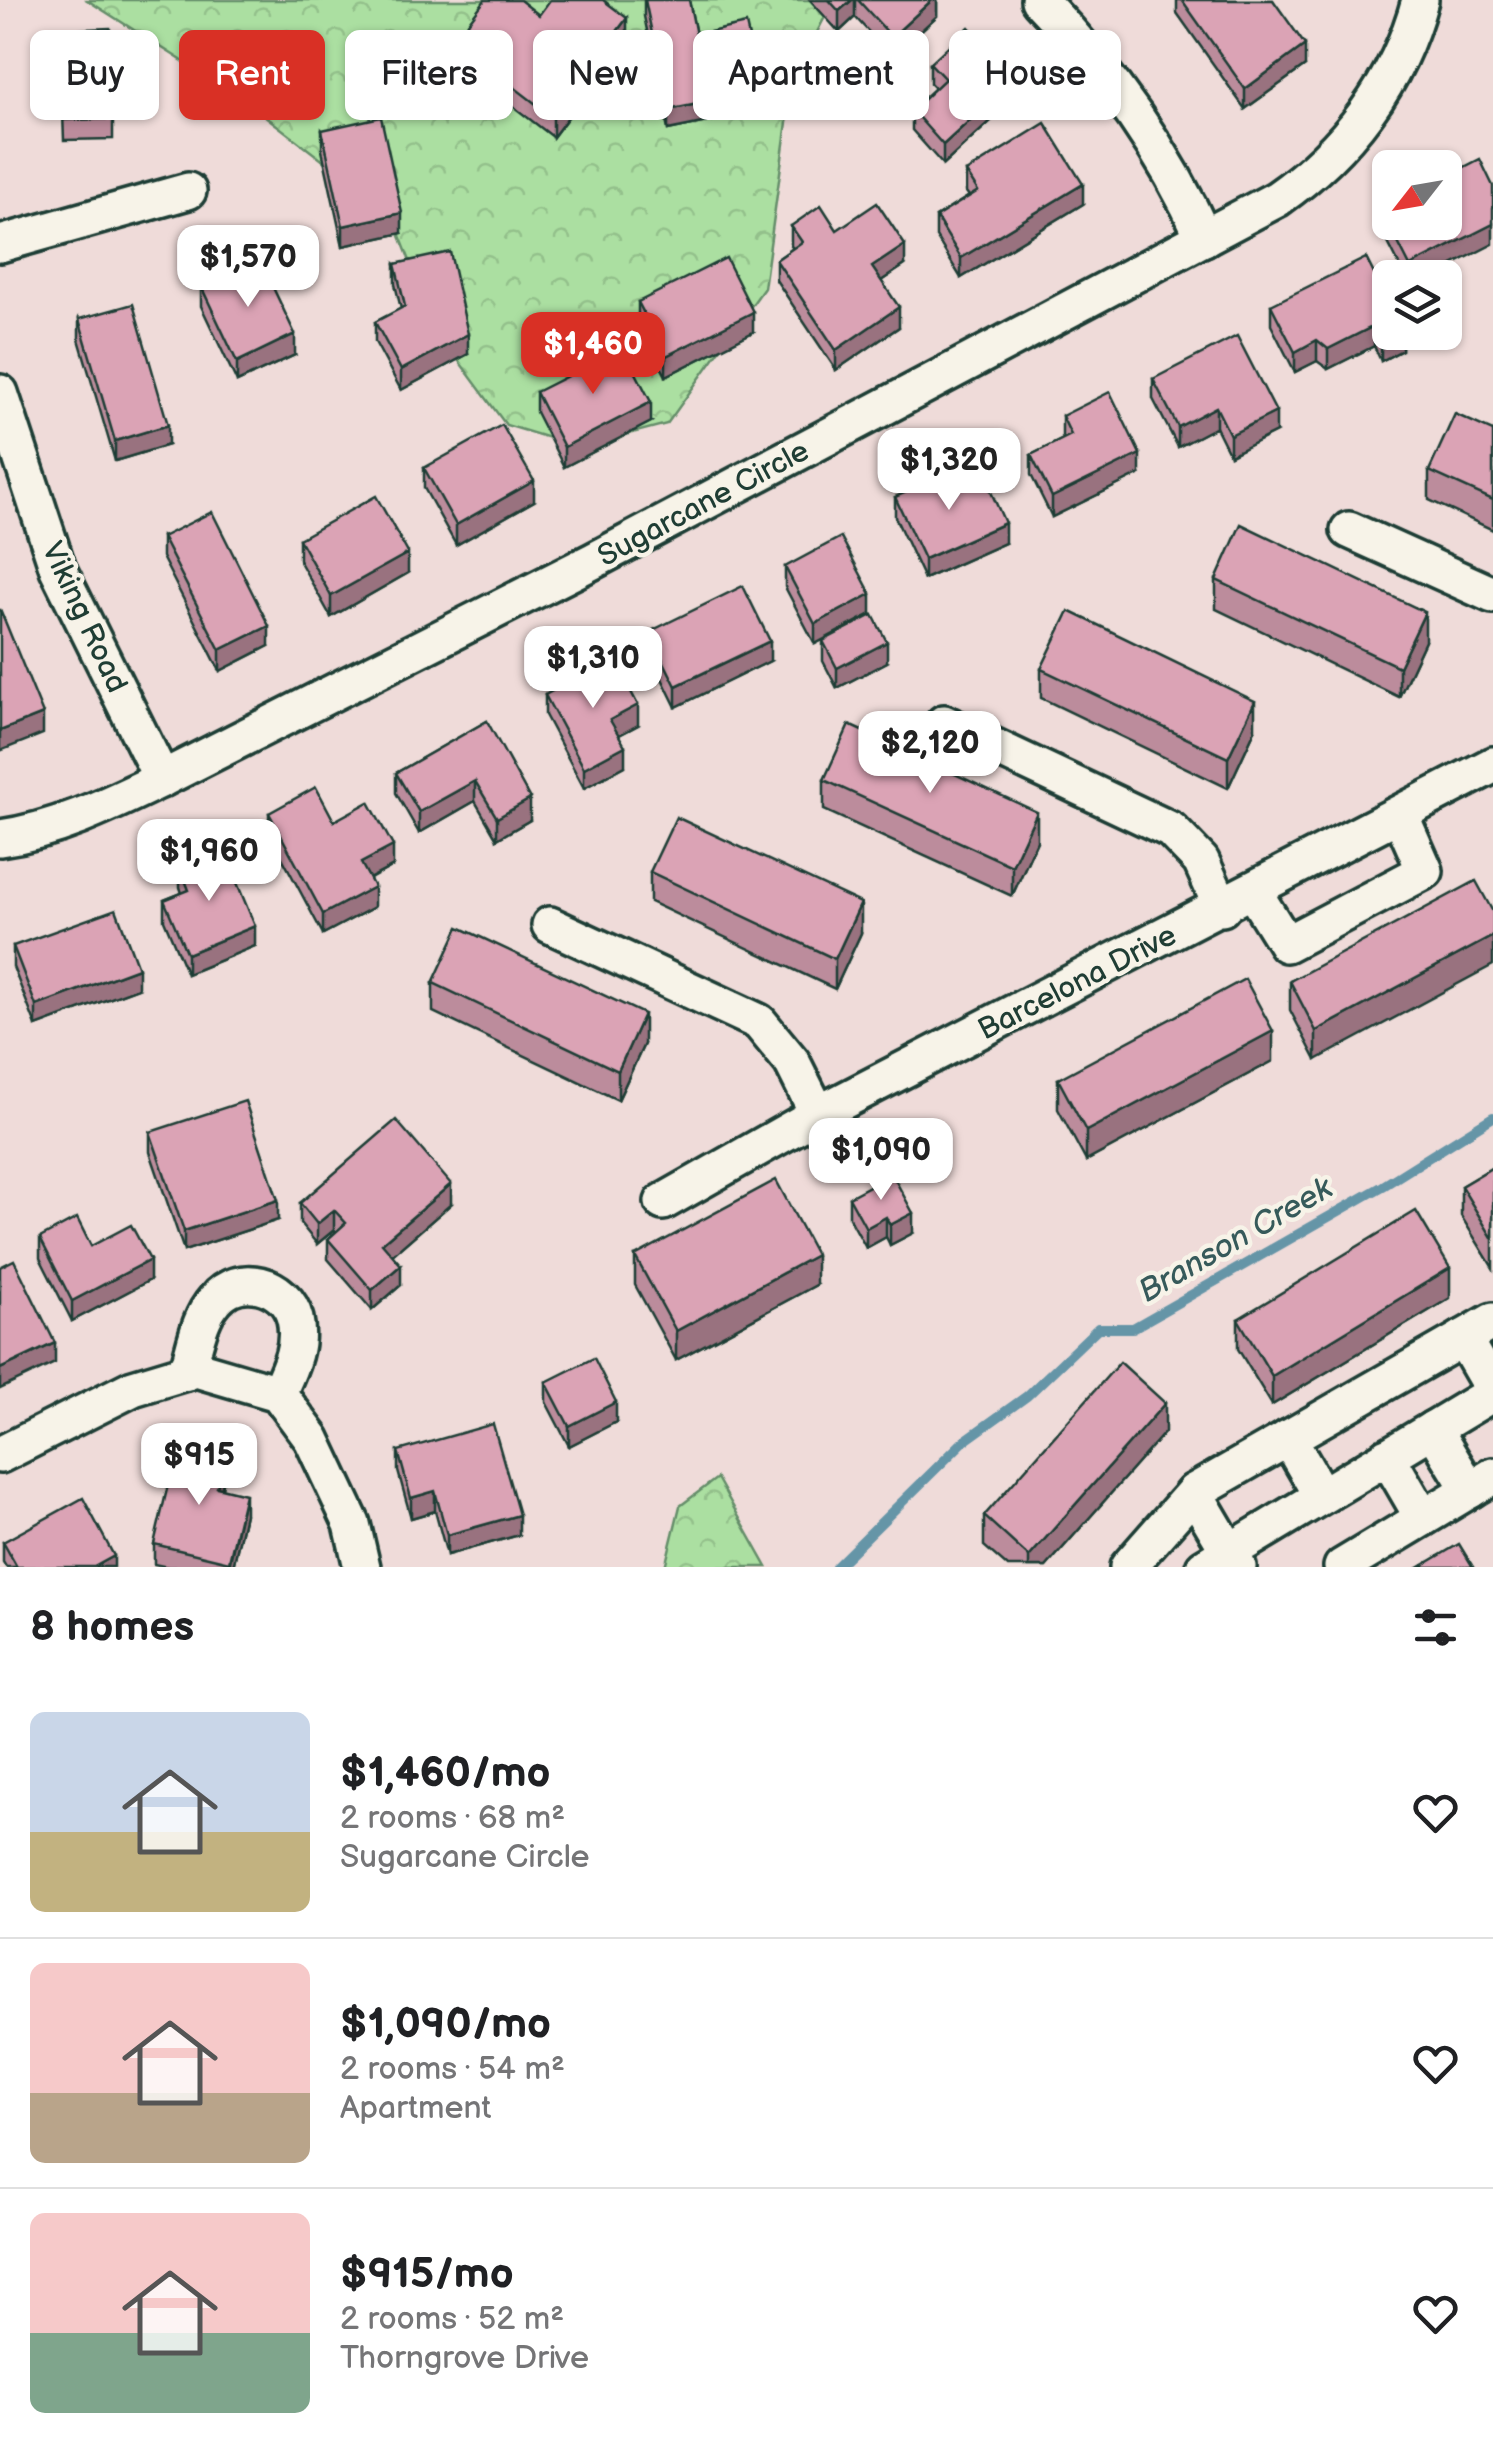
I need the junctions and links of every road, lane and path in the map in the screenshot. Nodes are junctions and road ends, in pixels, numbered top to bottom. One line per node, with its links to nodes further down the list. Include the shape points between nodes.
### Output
1 (1039, 0): 4 (street, via 1124,96)
2 (1420, 0): 4 (street, Sugarcane Circle, via 1391,74 1336,152 1277,199)
3 (188, 191): 5 (street)
4 (1204, 238): 11 (street, Sugarcane Circle, via 593,561)
5 (0, 244)
6 (0, 393): 11 (street, Viking Road, via 58,568)
7 (1349, 530): 8 (street)
8 (1493, 595)
9 (944, 723): 14 (street, via 1171,830)
10 (1493, 765): 12 (street, Barcelona Drive)
11 (162, 779): 13 (street, Sugarcane Circle, via 90,814)
12 (1400, 814): 14 (street, Barcelona Drive); 14 (street, via 1425,871 1356,908 1286,944)
13 (0, 838)
14 (1237, 900): 16 (street, Barcelona Drive)
15 (550, 925): 16 (street, via 759,1022 792,1062)
16 (818, 1114): 17 (street, Barcelona Drive)
17 (663, 1202)
18 (1478, 1330): 20 (street); 23 (street)
19 (187, 1372): 21 (street); 21 (street, via 211,1304 235,1285 264,1286 294,1317 296,1347); 24 (street, via 134,1388)
20 (1493, 1392): 22 (street)
21 (278, 1393): 31 (street, via 312,1439 352,1524)
22 (1433, 1429): 25 (street); 26 (street)
23 (1288, 1438): 27 (street); 28 (street)
24 (0, 1455)
25 (1387, 1456): 28 (street); 29 (street)
26 (1481, 1483): 29 (street)
27 (1194, 1492): 30 (street); 32 (street)
28 (1321, 1495): 30 (street)
29 (1423, 1518): 33 (street)
30 (1224, 1561)
31 (362, 1567)
32 (1128, 1567)
33 (1342, 1567)

